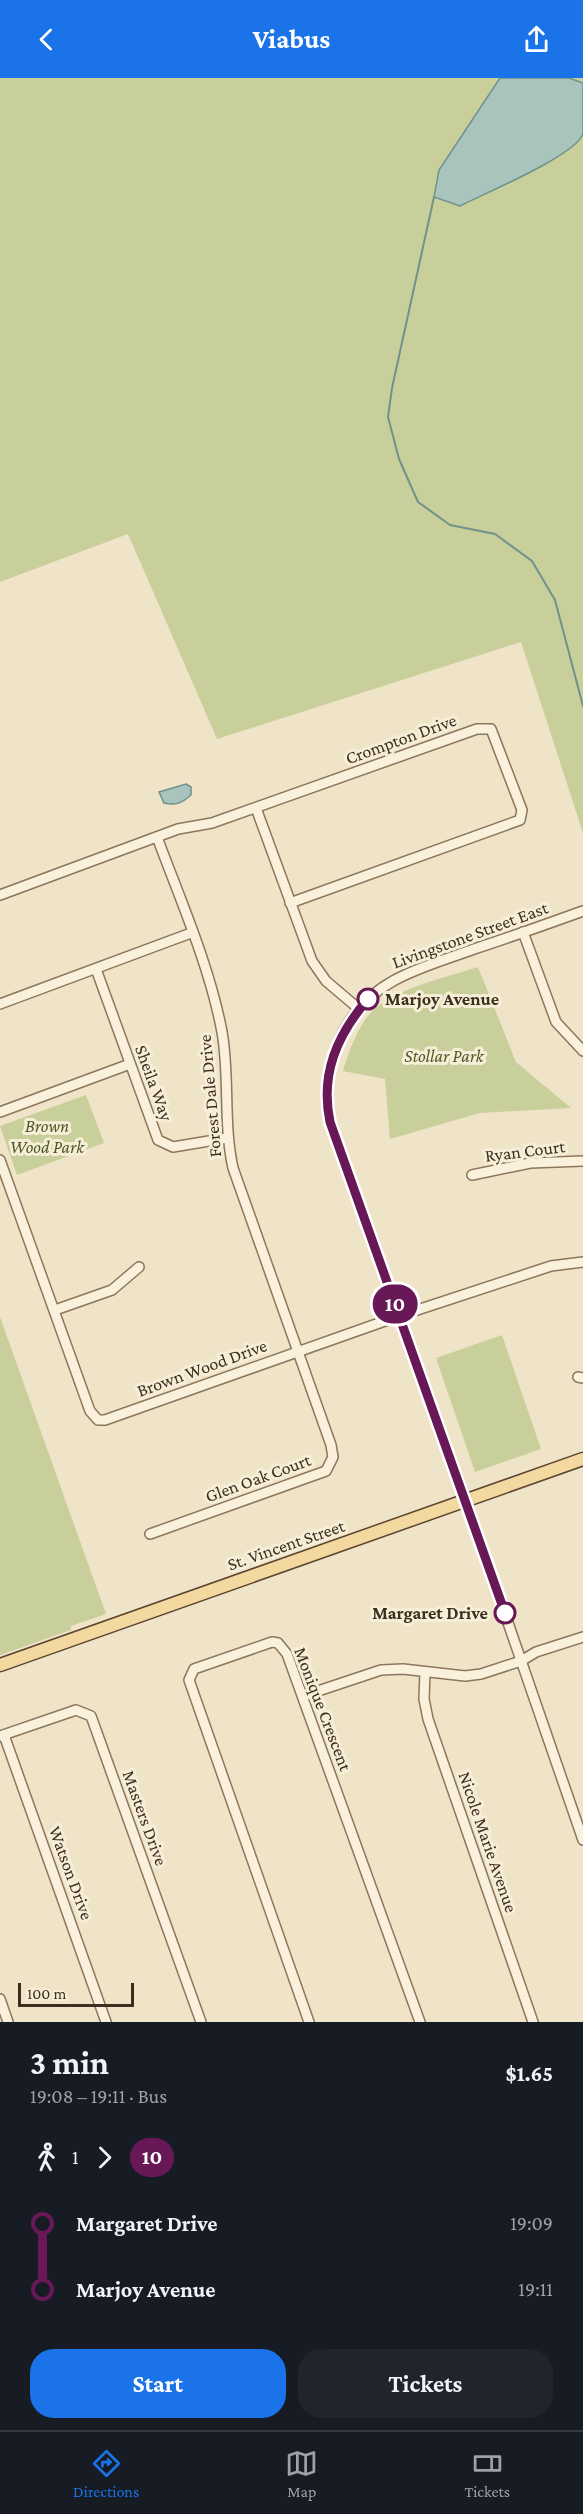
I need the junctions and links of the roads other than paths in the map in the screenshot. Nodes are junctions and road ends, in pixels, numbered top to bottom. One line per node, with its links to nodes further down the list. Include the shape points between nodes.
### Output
1 (256, 808): 2 (street, Crompton Drive); 4 (street); 4 (street, Crompton Drive, via 484,727 496,736 523,815 515,824)
2 (158, 837): 3 (street, Crompton Drive); 7 (street, Forest Dale Drive)
3 (0, 895)
4 (290, 903): 10 (street, via 319,972)
5 (583, 911): 6 (street, Livingstone Street East)
6 (524, 932): 10 (street, Livingstone Street East, via 404,975 374,993); 11 (street, via 556,1022)
7 (191, 933): 8 (street); 14 (street, Forest Dale Drive, via 222,1035)
8 (96, 969): 9 (street); 12 (street, Sheila Way)
9 (0, 1004)
10 (359, 1009): 21 (street, Livingstone Street East, via 340,1037 332,1060 327,1108)
11 (583, 1051)
12 (130, 1064): 13 (street); 14 (street, Sheila Way, via 158,1140 173,1147)
13 (0, 1112)
14 (227, 1138): 22 (street, Forest Dale Drive, via 238,1186)
15 (0, 1160): 20 (street, Brown Wood Drive)
16 (583, 1161): 17 (street, Ryan Court, via 530,1163)
17 (472, 1175)
18 (583, 1263): 21 (street, Brown Wood Drive, via 551,1266)
19 (139, 1267): 20 (street, via 112,1290)
20 (55, 1310): 22 (street, Brown Wood Drive, via 90,1411 98,1420)
21 (399, 1316): 22 (street, Brown Wood Drive); 24 (street, Livingstone Street East)
22 (297, 1352): 25 (street, Glen Oak Court, via 331,1445 333,1457 326,1471)
23 (583, 1459): 24 (main road, St. Vincent Street)
24 (466, 1501): 27 (street, Livingstone Street East); 28 (main road, St. Vincent Street)
25 (150, 1534)
26 (583, 1637): 27 (street)
27 (521, 1661): 29 (street, via 475,1675); 32 (street, Livingstone Street East)
28 (0, 1665)
29 (425, 1672): 30 (street, via 381,1670); 39 (street, Nicole Marie Avenue, via 428,1719)
30 (303, 1696): 37 (street, Monique Crescent, via 287,1654 278,1643 194,1669 189,1680); 38 (street, Monique Crescent)
31 (2, 1736): 35 (street, Watson Drive); 36 (street, Masters Drive, via 76,1710 91,1716)
32 (583, 1840)
33 (0, 1999): 34 (street)
34 (8, 2022)
35 (106, 2022)
36 (201, 2022)
37 (309, 2022)
38 (420, 2022)
39 (532, 2022)

